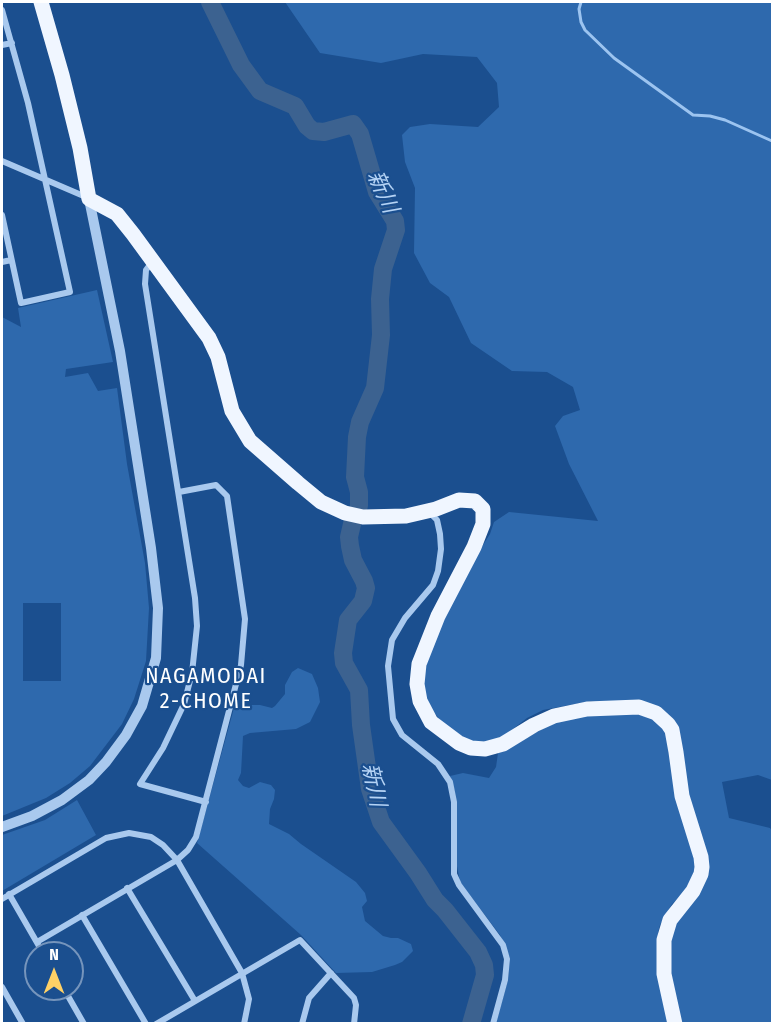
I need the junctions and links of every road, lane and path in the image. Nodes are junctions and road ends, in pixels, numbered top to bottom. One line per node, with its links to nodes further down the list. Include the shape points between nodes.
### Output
1 (41, 2): 7 (main road, via 80,148)
2 (2, 10): 3 (street)
3 (12, 43): 4 (street); 6 (street)
4 (2, 45)
5 (2, 161): 6 (street)
6 (46, 180): 7 (street); 9 (street, via 70,292 21,303)
7 (89, 199): 11 (main road, via 117,214); 15 (street, via 120,351 152,548 158,608 156,658 142,706 106,762 62,800)
8 (2, 215): 9 (street)
9 (11, 260): 10 (street)
10 (2, 262)
11 (153, 262): 12 (street, via 146,270 145,284); 13 (main road, via 209,338 236,420 264,455 321,501 345,513 386,518)
12 (179, 492): 14 (street, via 216,485 227,496 244,606 241,665); 14 (street, via 197,612 195,657 178,719 140,784)
13 (426, 511): 35 (street, via 437,520 441,549 438,571 391,644 388,666 393,719 402,735 438,764 450,782 454,802 454,874 503,945 507,959); 36 (main road, via 469,500 479,505 484,514 474,547 438,616 419,664 420,701 431,722 465,746 485,749 503,744 554,716 587,709 639,707 656,713 672,730 682,796 702,867 693,891 670,920 663,940 664,974)
14 (206, 802): 16 (street, via 196,837)
15 (2, 827)
16 (177, 860): 17 (street); 18 (street, via 157,840 122,833 106,838); 24 (street)
17 (127, 888): 20 (street); 27 (street)
18 (9, 894): 19 (street); 21 (street)
19 (2, 898)
20 (82, 915): 22 (street); 30 (street)
21 (36, 941)
22 (39, 941)
23 (331, 973): 24 (street, via 300,940); 33 (street, via 309,998); 34 (street, via 354,998)
24 (242, 974): 27 (street); 32 (street, via 249,999)
25 (2, 987): 28 (street)
26 (71, 1001): 29 (street)
27 (195, 1001): 31 (street)
28 (23, 1023)
29 (84, 1023)
30 (146, 1023)
31 (156, 1023)
32 (244, 1023)
33 (302, 1023)
34 (354, 1023)
35 (493, 1023)
36 (675, 1023)

